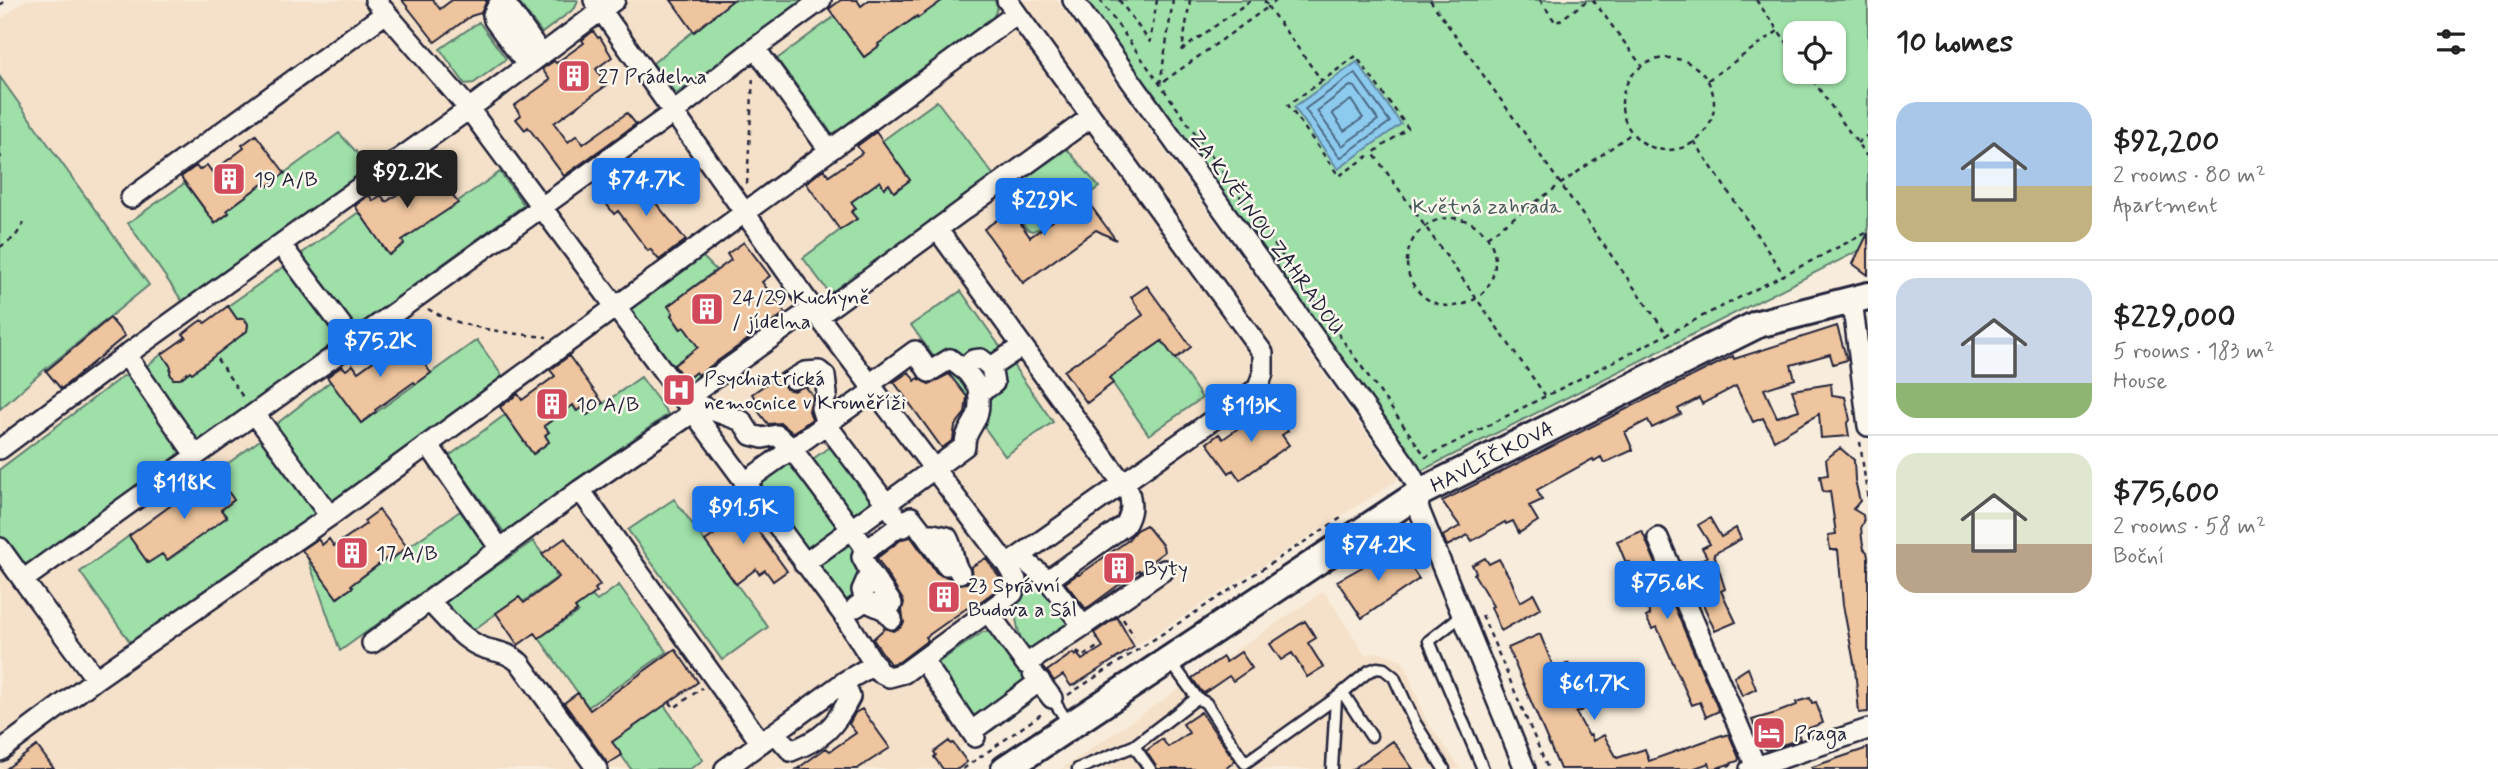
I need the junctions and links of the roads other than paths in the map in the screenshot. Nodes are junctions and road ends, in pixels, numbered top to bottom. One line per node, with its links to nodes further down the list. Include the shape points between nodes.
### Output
1 (821, 0): 6 (street)
2 (1073, 0): 37 (street, ZA KVĚTNOU ZAHRADOU)
3 (603, 3): 7 (street); 8 (street)
4 (380, 6): 7 (street); 11 (street)
5 (1011, 7): 9 (street); 10 (street)
6 (755, 48): 8 (street); 10 (street)
7 (469, 109): 12 (street); 15 (street)
8 (674, 113): 12 (street); 13 (street)
9 (1091, 117): 14 (street); 35 (street, via 1263,353 1258,388)
10 (830, 150): 13 (street)
11 (131, 198)
12 (541, 207): 17 (street); 19 (street)
13 (745, 212): 17 (street); 18 (street)
14 (937, 229): 18 (street); 20 (street)
15 (281, 245): 19 (street); 21 (street)
16 (1860, 298): 28 (street); 37 (street, HAVLÍČKOVA, via 1758,324)
17 (614, 308): 25 (street); 29 (street)
18 (815, 312): 24 (street); 25 (street)
19 (354, 342): 26 (street)
20 (1022, 346): 23 (street, via 991,367 994,383 986,388); 35 (street)
21 (127, 355): 30 (street); 32 (street)
22 (793, 379): 27 (street, via 805,372 819,371 825,376 827,394 821,408)
23 (972, 380): 24 (street, via 950,359 929,372 915,351); 33 (street, via 980,402 965,446)
24 (872, 387): 27 (street); 33 (street)
25 (688, 406): 31 (street, via 742,421 751,435 777,435); 34 (street); 36 (street)
26 (255, 414): 32 (street); 39 (street)
27 (826, 424): 31 (street); 38 (street)
28 (1868, 426)
29 (428, 444): 39 (street); 44 (street)
30 (0, 449)
31 (792, 449): 34 (street); 41 (street)
32 (196, 456): 51 (street)
33 (934, 470): 38 (street); 46 (street)
34 (744, 483): 47 (street)
35 (1122, 483): 46 (street); 52 (street, via 1132,504 1125,525)
36 (580, 490): 44 (street); 72 (street, via 715,679)
37 (1421, 492): 57 (street, via 1418,507); 61 (street, HAVLÍČKOVA)
38 (886, 505): 40 (street); 41 (street)
39 (330, 516): 64 (street)
40 (903, 526): 45 (street); 48 (street, via 911,517 924,534 947,537)
41 (852, 530): 45 (street); 47 (street)
42 (1658, 538): 75 (street)
43 (0, 548): 51 (street)
44 (500, 549): 53 (street)
45 (867, 550): 50 (street, via 862,557)
46 (1013, 561): 52 (street); 55 (street, via 1013,593)
47 (804, 564): 56 (street)
48 (957, 568)
49 (1164, 570): 58 (street)
50 (870, 572): 54 (street, via 862,590); 54 (street, via 892,604 889,615)
51 (23, 580): 64 (street)
52 (1048, 580): 58 (street)
53 (429, 601): 59 (street); 76 (street, via 478,646 506,653 520,663)
54 (866, 601): 56 (street)
55 (988, 612): 60 (street); 63 (street)
56 (844, 614): 62 (street)
57 (1461, 616): 83 (lane, via 1429,641); 84 (street)
58 (1083, 626): 63 (street)
59 (372, 643)
60 (923, 660): 62 (street, via 889,677); 65 (street, via 974,734)
61 (1169, 660): 68 (lane); 69 (street, HAVLÍČKOVA)
62 (875, 664): 66 (street)
63 (1026, 664): 65 (street)
64 (96, 679): 74 (street)
65 (1040, 681): 69 (street)
66 (844, 682): 72 (street); 72 (street, via 850,697 830,730 791,751)
67 (1339, 696): 68 (lane, via 1245,762 1206,703); 71 (lane); 81 (lane); 82 (lane, via 1369,671 1384,669 1394,677 1415,723)
68 (1197, 698): 73 (lane)
69 (1059, 709): 78 (street, HAVLÍČKOVA)
70 (1868, 729): 75 (street)
71 (1371, 736)
72 (768, 738): 77 (street)
73 (1134, 746): 79 (lane); 80 (lane)
74 (0, 751)
75 (1748, 766)
76 (597, 769)
77 (725, 769)
78 (1005, 769)
79 (1078, 769)
80 (1150, 769)
81 (1332, 769)
82 (1444, 769)
83 (1483, 769)
84 (1525, 769)

